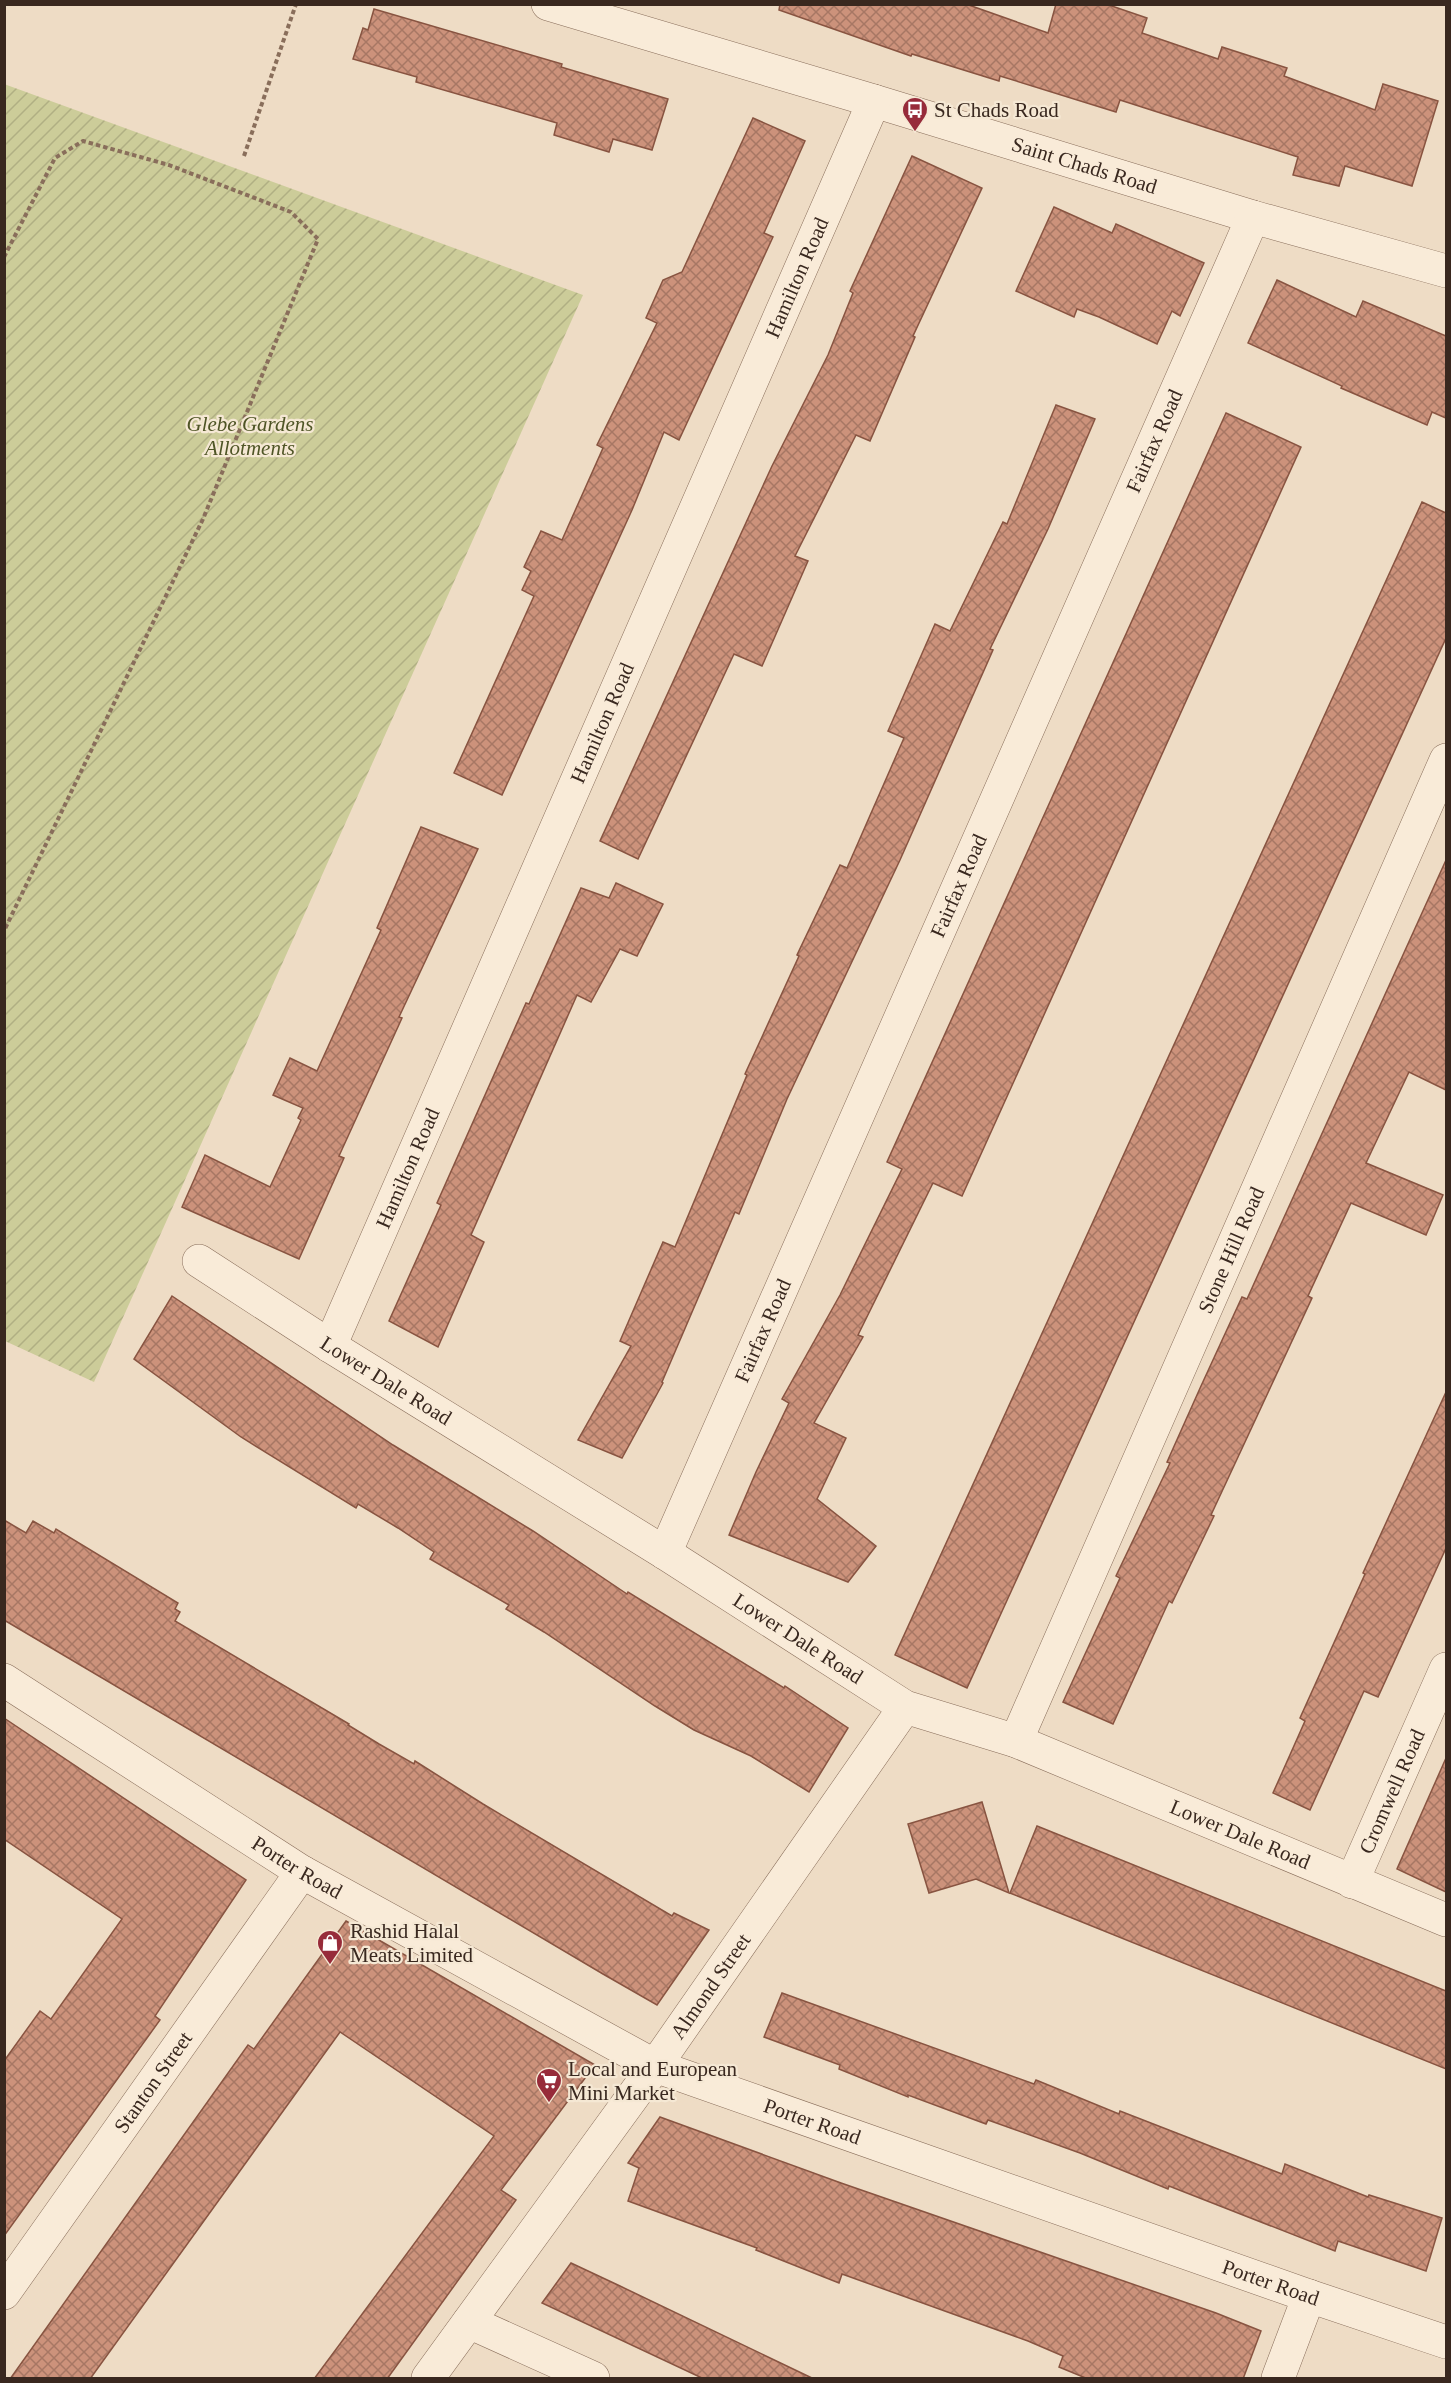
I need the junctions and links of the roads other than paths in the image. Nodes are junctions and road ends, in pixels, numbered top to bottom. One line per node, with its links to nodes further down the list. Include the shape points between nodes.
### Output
1 (548, 4): 2 (street, Saint Chads Road)
2 (874, 101): 3 (street, Saint Chads Road); 7 (street, Hamilton Road)
3 (1253, 217): 4 (street, Saint Chads Road); 8 (street, Fairfax Road)
4 (1446, 271)
5 (1446, 760): 12 (street, Stone Hill Road)
6 (199, 1261): 7 (street, Lower Dale Road)
7 (330, 1346): 8 (street, Lower Dale Road)
8 (664, 1553): 11 (street, Lower Dale Road)
9 (1446, 1669): 14 (street, Cromwell Road)
10 (4, 1680): 13 (street, Porter Road)
11 (905, 1707): 12 (street, Lower Dale Road); 16 (street, Almond Street)
12 (1016, 1741): 14 (street, Lower Dale Road)
13 (302, 1872): 16 (street, Porter Road); 17 (street, Stanton Street)
14 (1352, 1882): 15 (street, Lower Dale Road)
15 (1446, 1920)
16 (655, 2066): 18 (street, Porter Road); 19 (street, Almond Street)
17 (4, 2293)
18 (1309, 2296): 20 (street, Porter Road); 23 (street)
19 (469, 2322): 21 (street, Almond Street); 22 (street)
20 (1446, 2342)
21 (428, 2379)
22 (593, 2379)
23 (1278, 2379)

